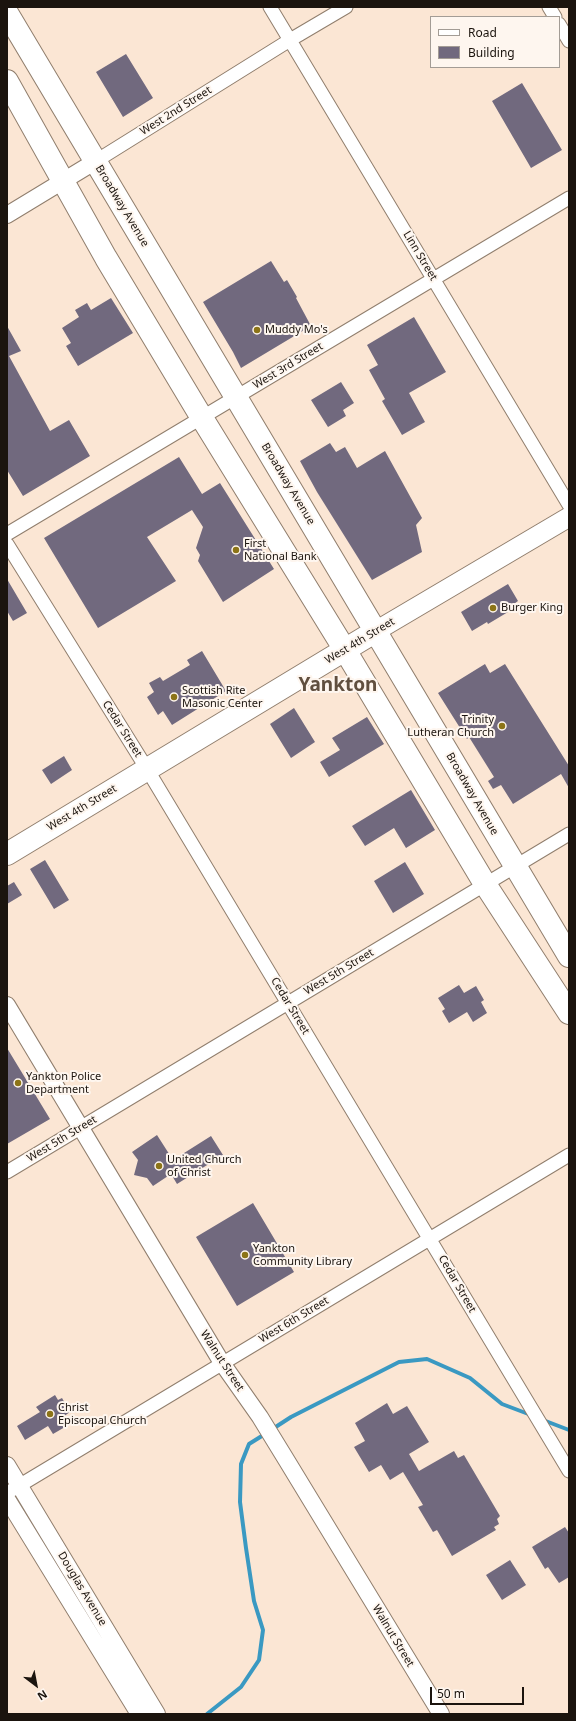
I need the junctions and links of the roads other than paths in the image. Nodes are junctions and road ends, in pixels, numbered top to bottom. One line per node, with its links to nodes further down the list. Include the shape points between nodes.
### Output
1 (270, 7): 7 (street, Linn Street)
2 (346, 7): 7 (street, West 2nd Street)
3 (549, 7): 5 (street)
4 (7, 13): 10 (highway, Broadway Avenue)
5 (554, 16)
6 (560, 26): 8 (street)
7 (290, 40): 10 (street, West 2nd Street); 14 (street, Linn Street)
8 (569, 41)
9 (7, 81): 11 (highway)
10 (96, 161): 11 (street, West 2nd Street); 15 (highway, Broadway Avenue)
11 (62, 181): 13 (street, West 2nd Street); 16 (highway)
12 (569, 198): 14 (street, West 3rd Street)
13 (7, 214)
14 (433, 278): 15 (street, West 3rd Street); 17 (street, Linn Street)
15 (236, 397): 16 (street, West 3rd Street); 21 (highway, Broadway Avenue)
16 (202, 418): 19 (street, West 3rd Street); 22 (highway)
17 (569, 505)
18 (569, 517): 21 (main road, West 4th Street)
19 (7, 534)
20 (7, 544): 23 (street, Cedar Street)
21 (376, 631): 22 (highway, West 4th Street); 26 (highway, Broadway Avenue)
22 (345, 650): 23 (highway, West 4th Street); 27 (highway)
23 (147, 769): 25 (highway, West 4th Street); 29 (street, Cedar Street)
24 (569, 834): 26 (street, West 5th Street)
25 (7, 854)
26 (514, 866): 27 (street, West 5th Street); 28 (highway, Broadway Avenue)
27 (485, 884): 29 (street, West 5th Street); 31 (highway)
28 (569, 956)
29 (288, 1003): 32 (street, West 5th Street); 35 (street, Cedar Street)
30 (7, 1005): 32 (street, Walnut Street)
31 (569, 1013)
32 (81, 1127): 34 (street, West 5th Street); 36 (street, Walnut Street)
33 (569, 1155): 35 (street, West 6th Street)
34 (7, 1172)
35 (430, 1239): 36 (street, West 6th Street); 38 (street, Cedar Street)
36 (222, 1363): 39 (street, West 6th Street); 43 (street, Walnut Street, via 260,1417)
37 (7, 1465): 39 (street, Douglas Avenue)
38 (569, 1471)
39 (13, 1489): 41 (street, Douglas Avenue)
40 (7, 1499): 42 (street, Douglas Avenue)
41 (157, 1713)
42 (139, 1714)
43 (441, 1714)

